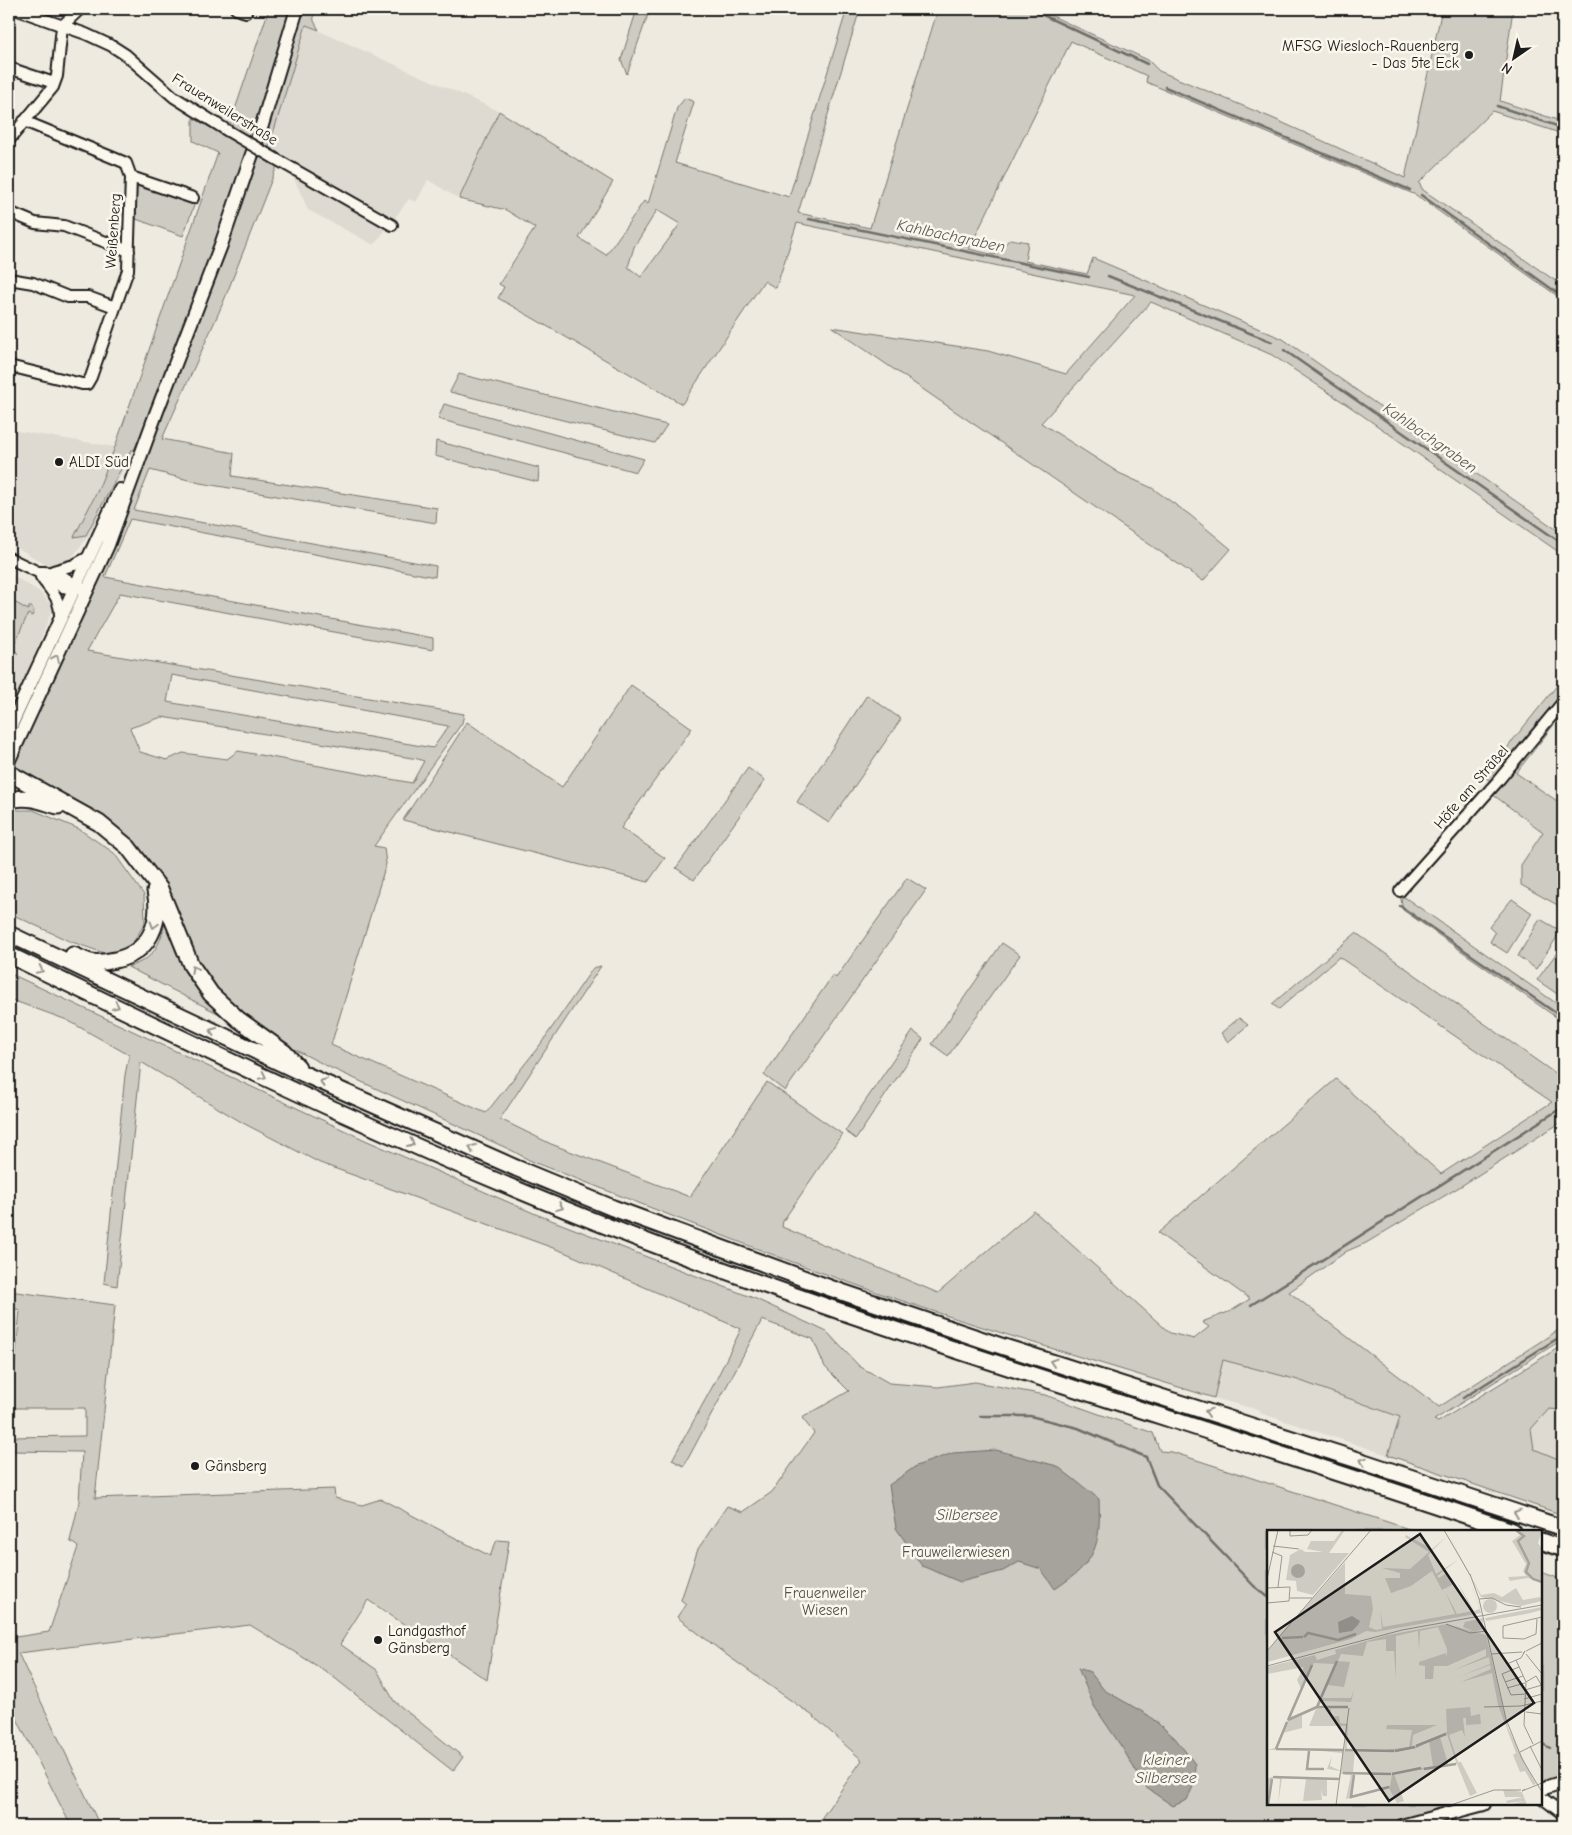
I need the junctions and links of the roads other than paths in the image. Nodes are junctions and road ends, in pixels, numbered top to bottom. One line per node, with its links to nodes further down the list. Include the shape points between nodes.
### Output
1 (15, 9): 6 (street, Frauenweilerstraße)
2 (80, 9): 6 (street)
3 (236, 9): 5 (street)
4 (297, 9): 19 (main road, via 240,193)
5 (246, 12)
6 (62, 26): 8 (street); 14 (street, Frauenweilerstraße, bridge, via 119,50 174,97)
7 (9, 68): 8 (street)
8 (54, 83): 9 (street)
9 (24, 121): 10 (street); 11 (street, Weißenberg, via 126,163)
10 (9, 140)
11 (131, 177): 12 (street); 15 (street, Weißenberg)
12 (193, 198)
13 (9, 212): 15 (street, via 35,223 64,226)
14 (392, 225)
15 (129, 251): 17 (street, Weißenberg, via 128,270)
16 (9, 279): 17 (street, via 68,297 88,297)
17 (115, 307): 18 (street, Weißenberg, via 87,384)
18 (9, 366)
19 (157, 411): 20 (main road); 24 (main road, via 108,545 90,584)
20 (89, 557): 23 (street); 24 (main road)
21 (9, 558): 22 (street)
22 (38, 572): 23 (street); 24 (street, via 62,586); 25 (street, via 58,599)
23 (52, 572): 24 (street, via 61,575)
24 (80, 591): 25 (main road); 28 (main road, one-way to 24)
25 (60, 621): 27 (main road)
26 (1563, 702): 35 (street, Höfe am Sträßel)
27 (9, 730)
28 (9, 760)
29 (9, 773): 33 (highway)
30 (9, 788): 31 (highway)
31 (27, 798): 32 (highway); 33 (highway)
32 (9, 801)
33 (79, 811): 34 (highway, via 116,835)
34 (152, 877): 36 (highway, one-way to 36, via 158,903 156,921 153,932 135,953 105,962 91,962); 38 (highway, one-way to 34, via 284,1052 238,1020 206,987 191,965)
35 (1400, 891)
36 (14, 937): 38 (highway, one-way to 36)
37 (9, 955): 40 (highway, one-way to 40, via 290,1089 615,1230 993,1363)
38 (304, 1074): 39 (highway, one-way to 38, via 998,1345 774,1268 516,1168)
39 (1563, 1528)
40 (1509, 1530)
41 (1542, 1541): 42 (highway)
42 (1563, 1549)
43 (1563, 1782): 44 (main road)
44 (1542, 1789)
45 (1542, 1798): 47 (street)
46 (1480, 1805): 48 (main road)
47 (1563, 1814)
48 (1401, 1826)

